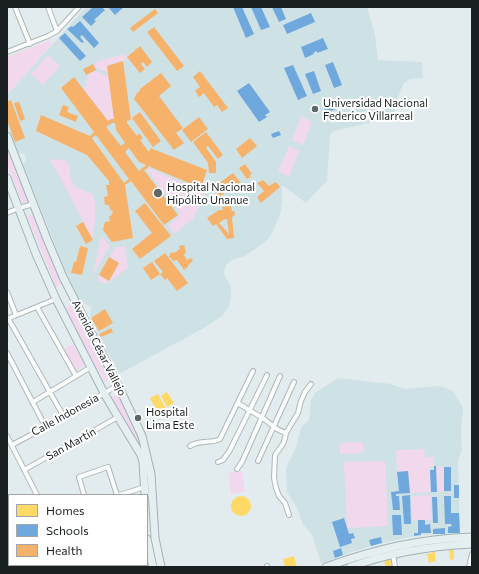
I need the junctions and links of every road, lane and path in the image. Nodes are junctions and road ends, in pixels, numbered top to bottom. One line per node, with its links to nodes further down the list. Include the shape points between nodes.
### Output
1 (15, 7): 5 (street)
2 (48, 7): 4 (street)
3 (79, 7): 4 (street)
4 (57, 31): 5 (street)
5 (30, 44): 6 (street)
6 (7, 52)
7 (7, 136): 9 (main road, Avenida César Vallejo)
8 (7, 178): 10 (main road, Avenida César Vallejo)
9 (34, 204): 10 (street); 25 (main road, Avenida César Vallejo, via 63,277)
10 (19, 208): 11 (street); 13 (main road, Avenida César Vallejo)
11 (7, 212)
12 (7, 292): 15 (street)
13 (56, 299): 14 (street); 18 (main road, Avenida César Vallejo)
14 (37, 307): 15 (street); 21 (street)
15 (16, 315): 16 (street)
16 (8, 318): 26 (street)
17 (7, 353): 28 (street)
18 (91, 367): 21 (street); 27 (main road, Avenida César Vallejo)
19 (253, 372): 29 (street)
20 (267, 375): 30 (street)
21 (76, 376): 26 (street)
22 (280, 376): 32 (street)
23 (294, 382): 35 (street)
24 (311, 384): 36 (street)
25 (118, 386): 27 (street, Calle Indonesia); 56 (main road, Avenida César Vallejo, via 142,436 148,460 155,538)
26 (50, 392): 28 (street); 31 (street)
27 (104, 393): 31 (street, Calle Indonesia); 33 (main road, Avenida César Vallejo)
28 (32, 402): 34 (street)
29 (238, 403): 30 (street); 39 (street, via 220,439 201,441)
30 (249, 411): 32 (street); 41 (street, via 230,450 223,460)
31 (64, 417): 34 (street, Calle Indonesia)
32 (261, 417): 35 (street); 42 (street)
33 (118, 418): 43 (street, San Martín); 44 (main road, Avenida César Vallejo, via 141,455)
34 (45, 426): 38 (street, Calle Indonesia)
35 (273, 427): 36 (street); 40 (street)
36 (286, 433): 49 (street, via 276,455 274,478)
37 (7, 436): 38 (street)
38 (12, 445): 43 (street)
39 (190, 446)
40 (258, 461)
41 (218, 462)
42 (237, 469)
43 (24, 470): 45 (street)
44 (145, 491): 48 (street)
45 (36, 494)
46 (84, 494): 47 (street, via 79,477 108,467)
47 (118, 494)
48 (125, 494)
49 (289, 515)
50 (472, 537): 53 (main road, via 433,539)
51 (148, 544): 55 (main road)
52 (472, 544): 53 (main road)
53 (391, 551): 57 (main road, via 364,554); 58 (main road); 59 (street)
54 (472, 554): 60 (street)
55 (153, 567)
56 (161, 567)
57 (326, 567)
58 (350, 567)
59 (395, 567)
60 (469, 567)

